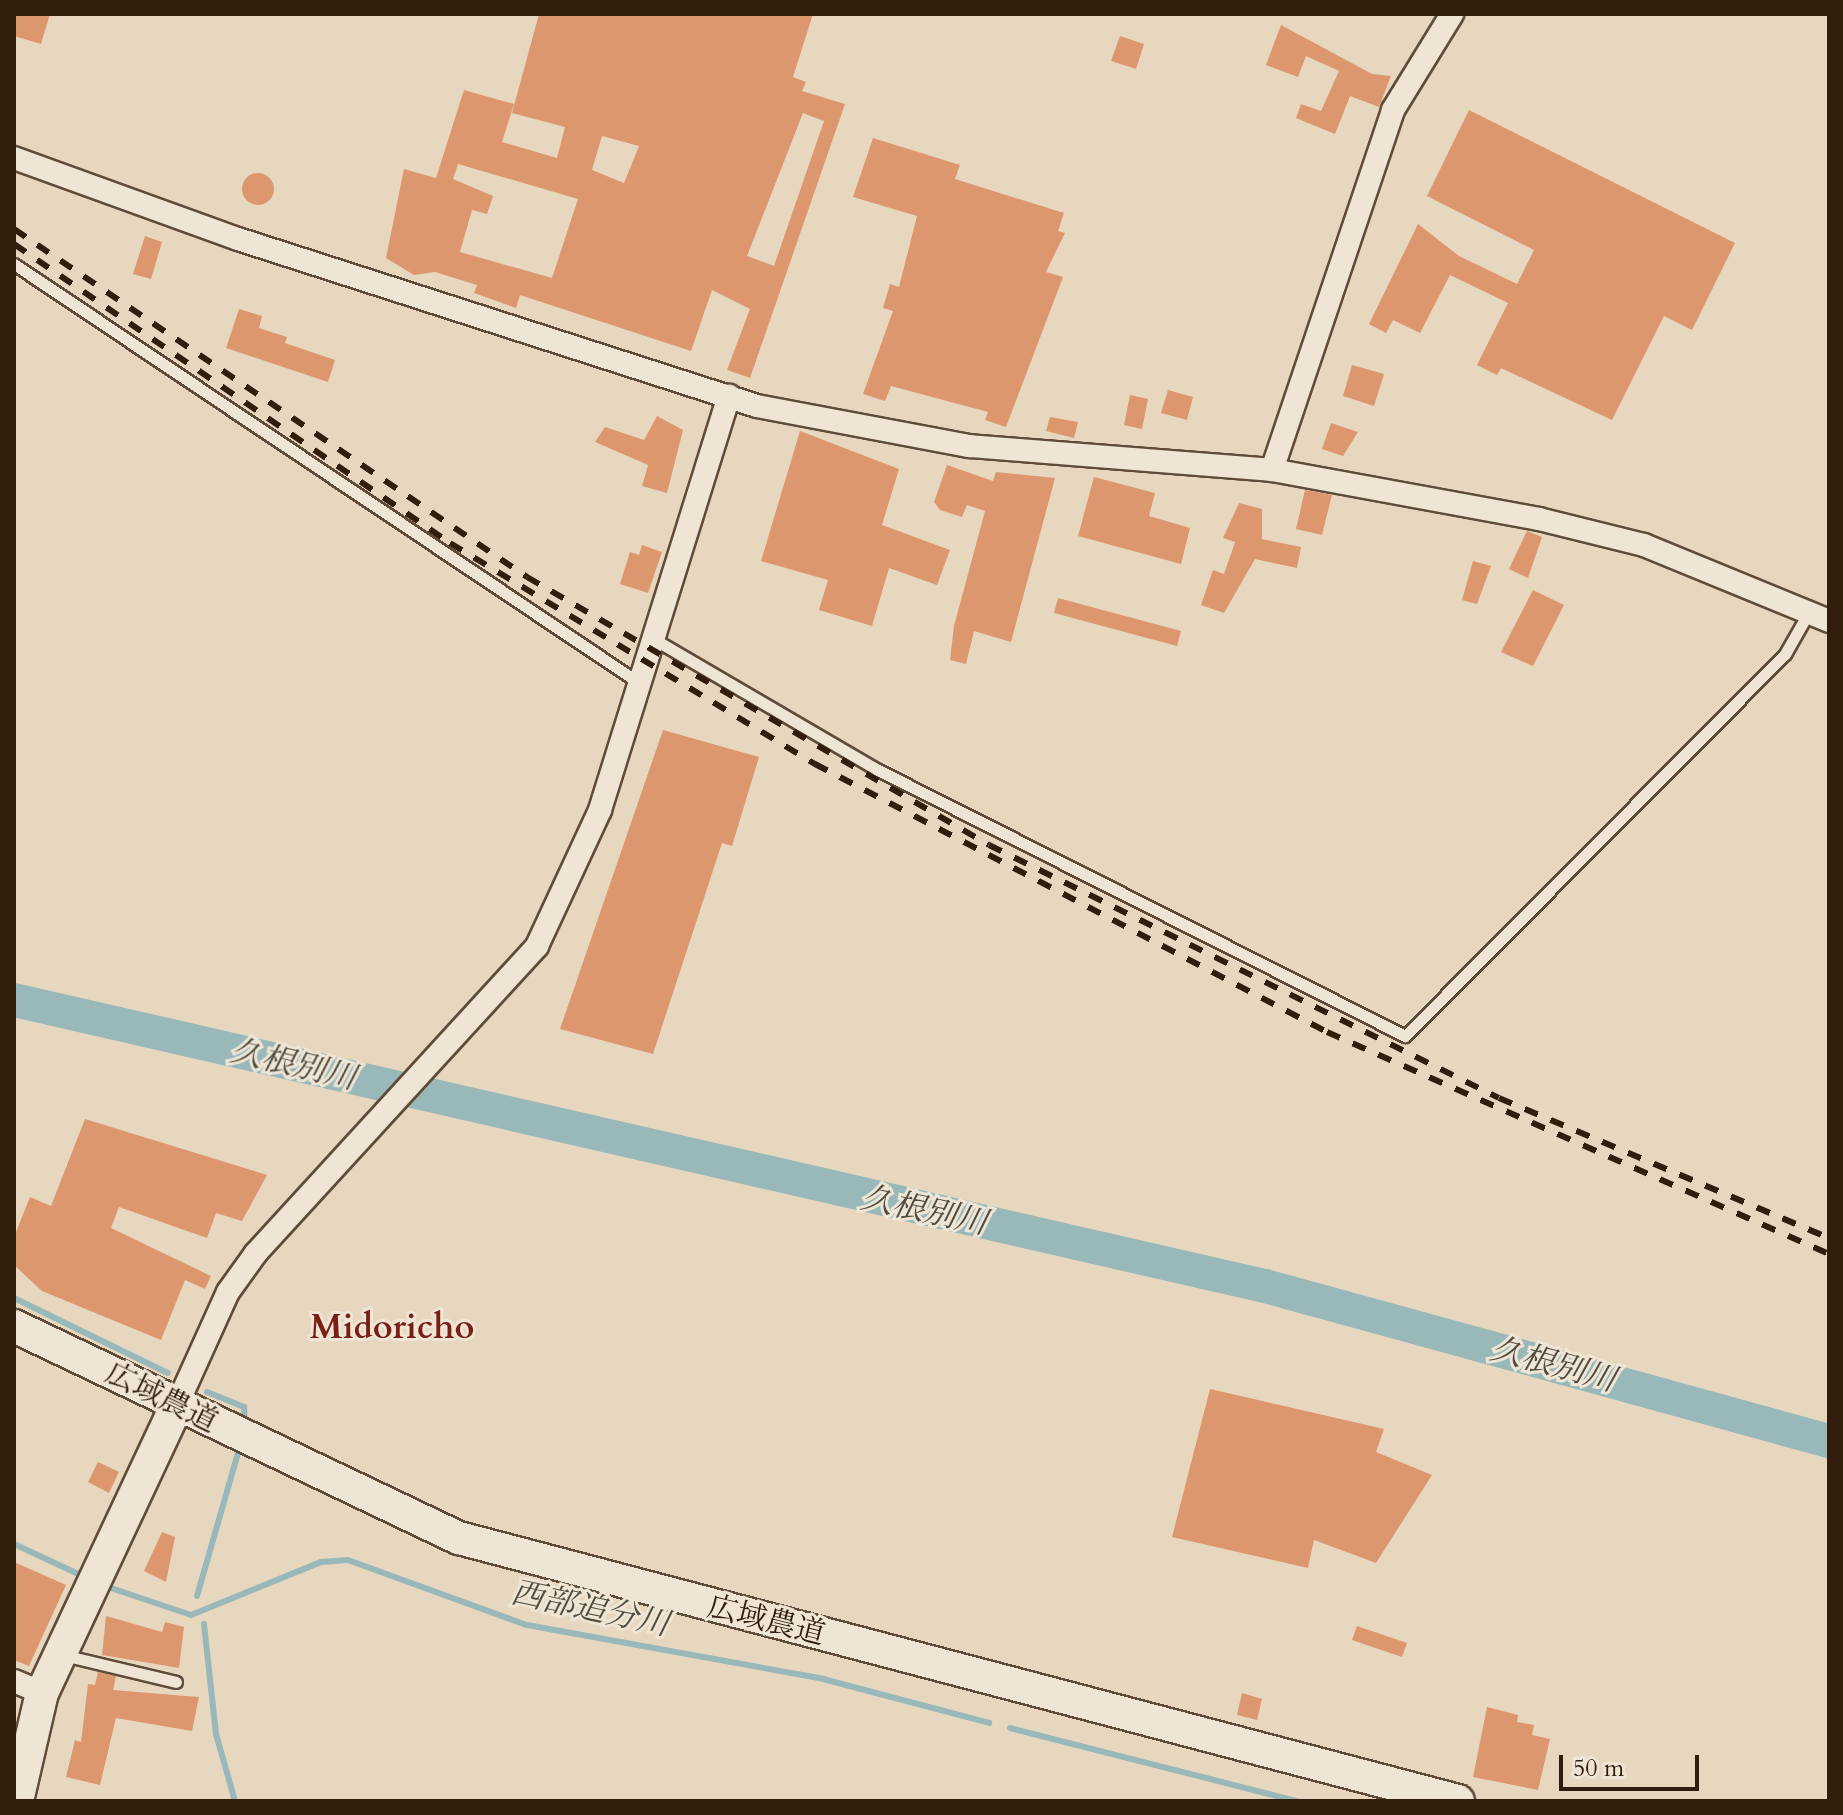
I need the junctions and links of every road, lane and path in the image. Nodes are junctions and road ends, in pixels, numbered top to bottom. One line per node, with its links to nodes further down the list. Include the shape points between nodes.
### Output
1 (1452, 14): 5 (street, via 1393,110)
2 (14, 158): 4 (street, via 238,239)
3 (14, 264): 8 (lane)
4 (729, 396): 5 (street, via 969,446); 7 (street)
5 (1272, 470): 6 (street, via 1632,542)
6 (1820, 616): 7 (lane, via 1405,1036 878,770)
7 (652, 637): 8 (street)
8 (638, 682): 10 (street, via 567,891 537,946 228,1292)
9 (14, 1326): 10 (street, 広域農道)
10 (176, 1407): 11 (street); 15 (street, 広域農道, via 459,1538)
11 (60, 1654): 12 (lane); 13 (street)
12 (176, 1682)
13 (28, 1687): 14 (street)
14 (17, 1796)
15 (1458, 1801)

